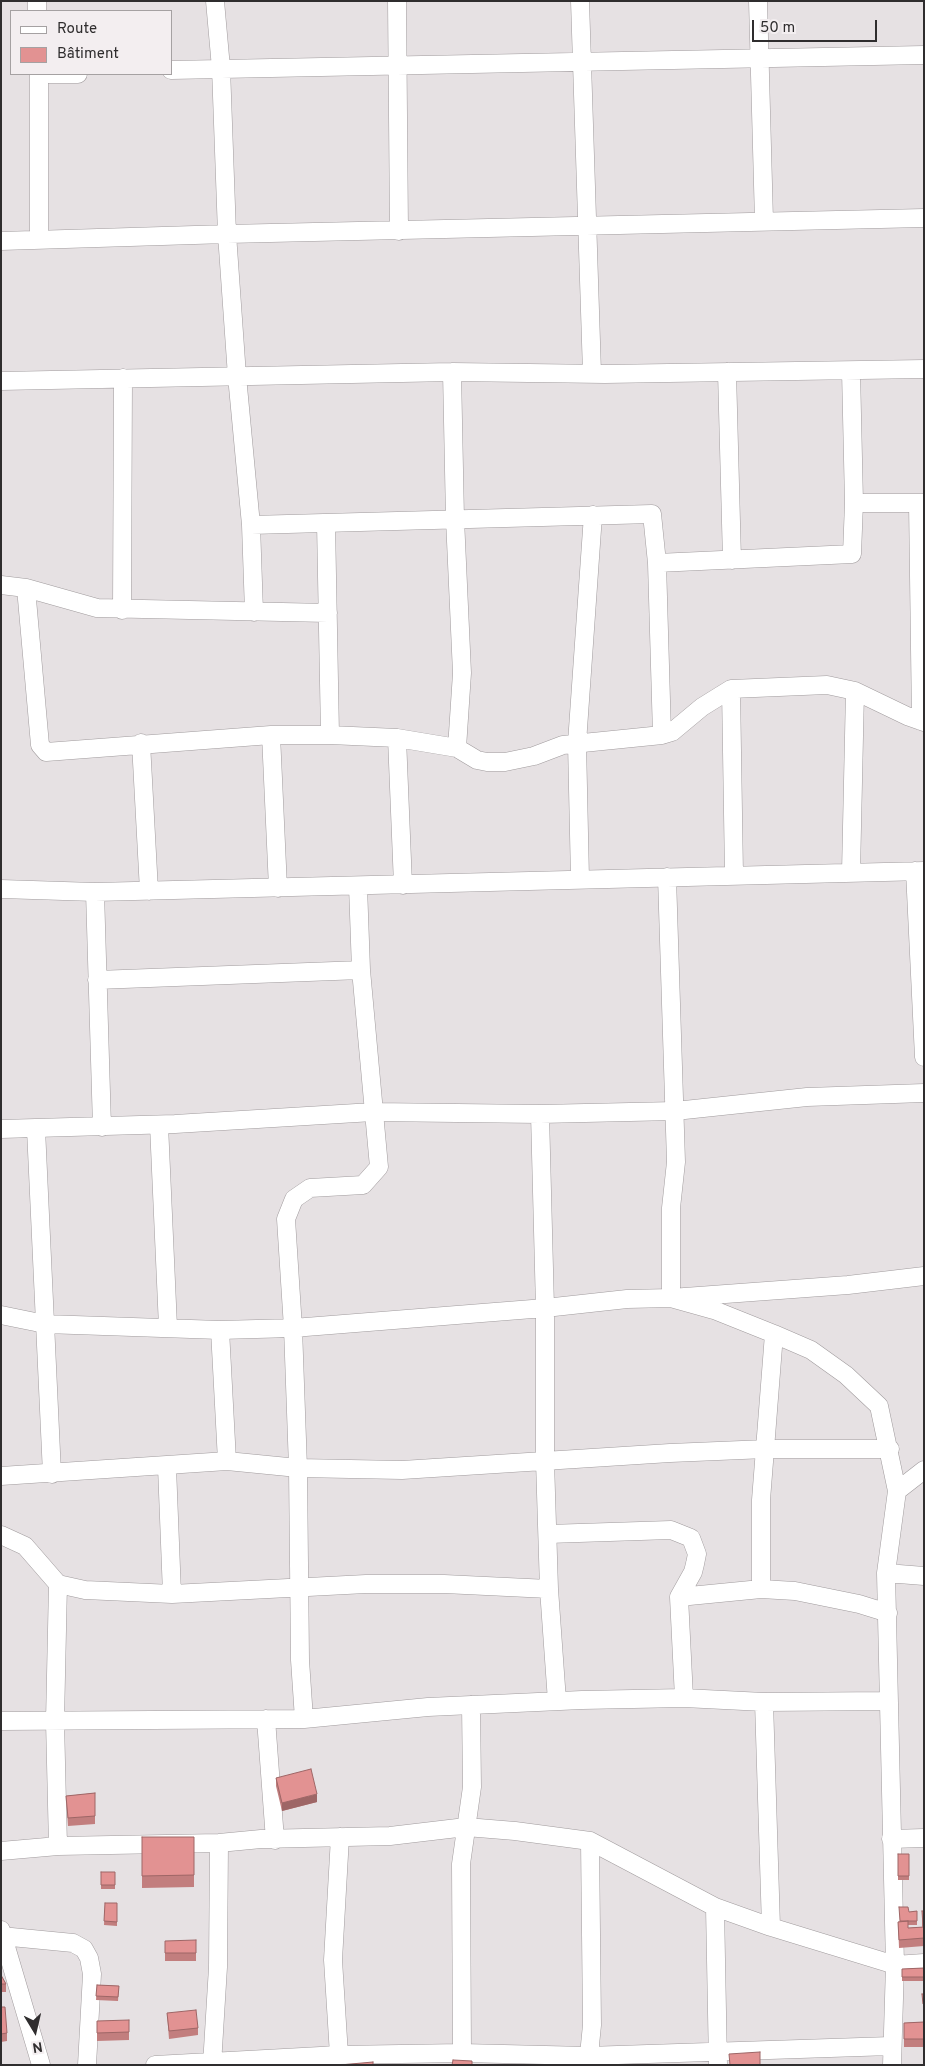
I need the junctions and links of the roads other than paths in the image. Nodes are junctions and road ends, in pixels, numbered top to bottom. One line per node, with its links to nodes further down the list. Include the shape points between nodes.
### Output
1 (215, 1): 9 (street)
2 (397, 1): 8 (street)
3 (580, 1): 7 (street)
4 (758, 1): 6 (street)
5 (924, 55): 6 (street)
6 (760, 58): 7 (street); 13 (street)
7 (581, 62): 8 (street); 14 (street)
8 (397, 66): 9 (street); 15 (street)
9 (221, 68): 10 (street); 16 (street)
10 (172, 70)
11 (39, 75): 17 (street)
12 (924, 218): 13 (street)
13 (764, 221): 14 (street)
14 (586, 228): 15 (street); 23 (street)
15 (399, 231): 16 (street)
16 (228, 234): 17 (street); 24 (street)
17 (39, 240): 18 (street)
18 (1, 241)
19 (924, 369): 20 (street)
20 (851, 371): 22 (street); 27 (street)
21 (452, 372): 23 (street); 24 (street); 30 (street)
22 (727, 372): 23 (street); 33 (street)
23 (592, 373)
24 (237, 376): 25 (street); 32 (street)
25 (123, 378): 26 (street); 37 (street)
26 (1, 381)
27 (854, 503): 28 (street); 33 (street, via 852,554)
28 (921, 503): 42 (street)
29 (593, 515): 30 (street); 34 (street, via 652,514); 48 (street)
30 (455, 519): 31 (street); 49 (street, via 462,673)
31 (326, 523): 32 (street); 39 (street)
32 (251, 525): 38 (street)
33 (732, 560): 34 (street)
34 (657, 563): 45 (street)
35 (1, 585): 36 (street)
36 (26, 588): 37 (street, via 82,605); 47 (street, via 42,751)
37 (122, 610): 38 (street)
38 (254, 612): 39 (street)
39 (328, 613): 44 (street)
40 (731, 689): 41 (street, via 827,685); 45 (street, via 702,707 672,732); 52 (street)
41 (856, 691): 42 (street); 51 (street)
42 (922, 721)
43 (271, 735): 44 (street); 47 (street); 57 (street)
44 (330, 735): 46 (street)
45 (662, 735): 48 (street)
46 (396, 738): 49 (street); 55 (street)
47 (141, 743): 59 (street)
48 (577, 743): 49 (street, via 504,762 477,760); 54 (street)
49 (457, 748)
50 (920, 871): 51 (street); 63 (street)
51 (851, 872): 52 (street)
52 (734, 875): 53 (street)
53 (666, 877): 54 (street); 65 (street)
54 (580, 879): 55 (street)
55 (403, 884): 56 (street)
56 (358, 886): 57 (street); 61 (street)
57 (278, 888): 59 (street)
58 (1, 889): 60 (street)
59 (149, 891): 60 (street)
60 (95, 892): 62 (street)
61 (362, 970): 62 (street); 66 (street)
62 (97, 980): 69 (street)
63 (924, 1057)
64 (924, 1093): 65 (street, via 807,1097)
65 (675, 1111): 67 (street); 73 (street)
66 (373, 1112): 67 (street); 68 (street); 78 (street, via 379,1167 363,1185 310,1188 294,1199 286,1219)
67 (540, 1114): 74 (street)
68 (159, 1125): 69 (street); 77 (street)
69 (102, 1126): 70 (street)
70 (36, 1128): 71 (street); 76 (street)
71 (1, 1129)
72 (924, 1276): 73 (street)
73 (671, 1298): 74 (street); 80 (street, via 714,1310)
74 (545, 1308): 78 (street); 84 (street)
75 (1, 1315): 76 (street)
76 (45, 1324): 77 (street); 88 (street)
77 (168, 1327): 79 (street)
78 (293, 1328): 79 (street); 86 (street)
79 (220, 1330): 83 (street)
80 (774, 1334): 81 (street); 82 (street, via 811,1350 846,1375 879,1406)
81 (766, 1449): 82 (street); 84 (street); 98 (street, via 761,1500)
82 (890, 1449): 90 (street)
83 (227, 1461): 85 (street); 86 (street)
84 (545, 1461): 86 (street, via 402,1470); 91 (street)
85 (167, 1467): 88 (street); 99 (street)
86 (298, 1468): 96 (street)
87 (924, 1470): 90 (street)
88 (52, 1474): 89 (street)
89 (1, 1476)
90 (897, 1491): 93 (street)
91 (548, 1534): 97 (street); 100 (street, via 671,1530 687,1536 695,1548 694,1572)
92 (1, 1535): 95 (street, via 25,1546)
93 (886, 1573): 94 (street); 101 (street)
94 (924, 1576)
95 (58, 1584): 99 (street, via 85,1590); 110 (street)
96 (300, 1586): 97 (street, via 444,1584); 99 (street); 108 (street)
97 (549, 1590): 103 (street)
98 (762, 1590): 100 (street); 101 (street, via 795,1591)
99 (172, 1594)
100 (679, 1597): 102 (street)
101 (888, 1613): 104 (street)
102 (684, 1698): 103 (street); 105 (street)
103 (557, 1700): 106 (street)
104 (888, 1701): 105 (street); 114 (street)
105 (764, 1702): 121 (street)
106 (471, 1705): 108 (street); 111 (street, via 473,1763)
107 (266, 1719): 108 (street); 110 (street); 115 (street)
108 (304, 1719)
109 (1, 1721): 110 (street)
110 (55, 1721): 118 (street)
111 (466, 1826): 112 (street, via 390,1836); 116 (street); 126 (street, via 461,1864)
112 (340, 1837): 115 (street); 127 (street, via 333,1960)
113 (924, 1838): 114 (street)
114 (891, 1839): 124 (street)
115 (275, 1840): 117 (street)
116 (590, 1841): 120 (street); 129 (street, via 592,2025)
117 (219, 1843): 118 (street); 130 (street, via 218,1967)
118 (58, 1846): 119 (street)
119 (1, 1851)
120 (715, 1907): 121 (street); 128 (street)
121 (772, 1928): 124 (street)
122 (2, 1934): 131 (street); 132 (street, via 73,1943 84,1948 92,1974)
123 (924, 1963): 124 (street)
124 (895, 1964): 125 (street)
125 (891, 2046): 128 (street); 134 (street)
126 (462, 2053): 127 (street); 129 (street)
127 (339, 2055): 130 (street)
128 (718, 2058): 129 (street)
129 (587, 2060)
130 (212, 2063): 133 (street)
131 (42, 2065)
132 (87, 2065)
133 (155, 2065)
134 (892, 2065)

